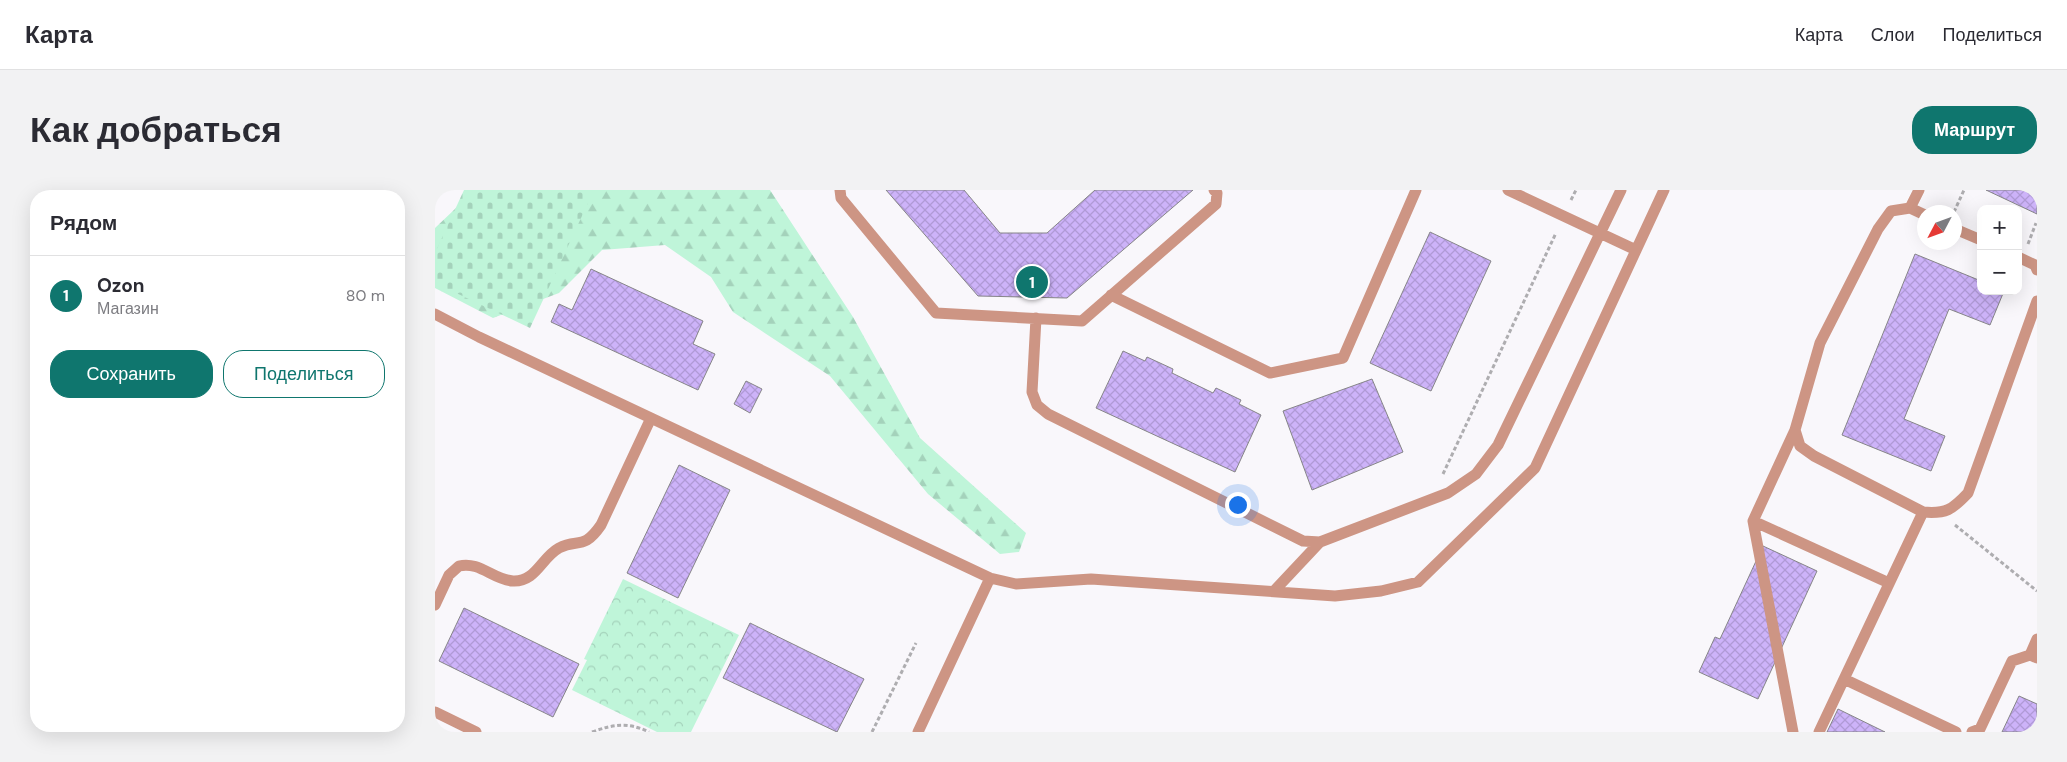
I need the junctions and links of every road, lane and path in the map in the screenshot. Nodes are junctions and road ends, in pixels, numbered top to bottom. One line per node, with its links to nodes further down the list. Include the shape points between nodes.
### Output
1 (840, 190): 23 (lane, via 841,198 936,313)
2 (1214, 190): 20 (lane, via 1217,193 1216,204)
3 (1416, 190): 20 (lane, via 1343,358 1270,373)
4 (1508, 190): 13 (lane)
5 (1576, 190): 13 (path)
6 (1621, 190): 15 (lane)
7 (1664, 190): 17 (lane)
8 (1919, 190): 11 (lane)
9 (1964, 190): 10 (path)
10 (1956, 205)
11 (1911, 208): 12 (lane); 25 (lane, via 1891,211 1877,229 1821,343)
12 (1917, 211)
13 (1563, 216): 15 (lane); 26 (path)
14 (1962, 232): 16 (lane)
15 (1601, 233): 17 (lane); 26 (lane, via 1498,445 1477,474)
16 (1977, 238)
17 (1636, 250): 33 (lane, via 1535,468 1418,582 1381,591 1335,596)
18 (2022, 259): 19 (lane, via 2035,265)
19 (2037, 270)
20 (1111, 295): 23 (lane, via 1082,321)
21 (2037, 301): 28 (lane, via 1968,493 1955,507)
22 (435, 314): 24 (lane)
23 (1036, 318): 30 (lane, via 1032,392 1037,405 1049,414 1303,541)
24 (651, 418): 31 (lane); 35 (lane, via 601,525 589,539 558,548 532,575 521,580 505,580 475,566 459,566 449,575)
25 (1795, 430): 27 (lane, via 1800,446 1813,456); 29 (lane)
26 (1431, 500): 30 (lane)
27 (1923, 512): 28 (lane); 32 (lane)
28 (1941, 514): 34 (path)
29 (1753, 521): 32 (lane); 46 (lane)
30 (1320, 542): 33 (lane)
31 (990, 578): 33 (lane, via 1016,584 1091,579); 45 (lane)
32 (1889, 583): 39 (lane)
33 (1274, 591)
34 (2037, 591)
35 (435, 606)
36 (2037, 639): 38 (lane)
37 (916, 643): 44 (path)
38 (2033, 657): 49 (lane, via 2012,661 1980,729)
39 (1844, 679): 47 (lane); 48 (lane)
40 (435, 712): 41 (lane)
41 (476, 732)
42 (592, 732): 43 (path, via 618,724 630,724)
43 (649, 732)
44 (872, 732)
45 (918, 732)
46 (1793, 732)
47 (1819, 732)
48 (1956, 732)
49 (1972, 732)

